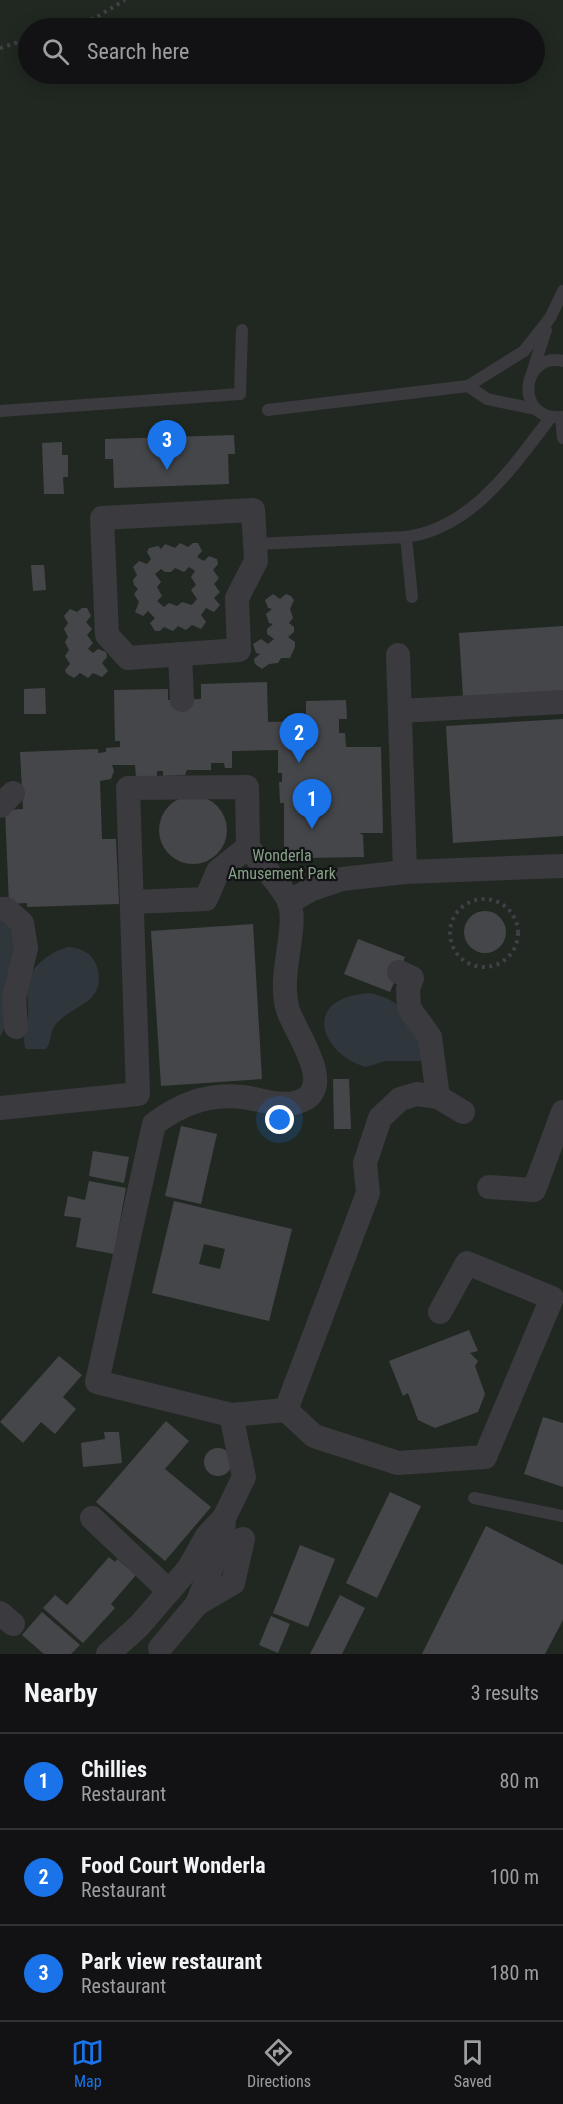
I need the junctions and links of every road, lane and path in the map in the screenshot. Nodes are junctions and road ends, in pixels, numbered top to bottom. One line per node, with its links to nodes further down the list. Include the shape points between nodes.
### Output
1 (125, 0): 2 (path)
2 (95, 18)
3 (18, 42): 4 (path)
4 (0, 48)
5 (563, 291): 6 (lane)
6 (550, 318): 9 (lane); 10 (lane, via 524,351)
7 (242, 330): 13 (lane, via 240,394)
8 (563, 361): 9 (lane, via 548,361)
9 (531, 374): 11 (lane, via 528,393)
10 (468, 386): 11 (lane, via 487,399); 12 (lane)
11 (536, 409): 14 (lane)
12 (268, 410)
13 (0, 411)
14 (558, 417): 15 (lane); 16 (lane, via 474,507 426,532)
15 (563, 438)
16 (406, 537): 17 (lane); 18 (lane)
17 (255, 544): 19 (street, via 256,561 237,598 239,650); 19 (street, via 252,510 102,518 107,634 128,658)
18 (412, 597)
19 (180, 654): 21 (street)
20 (398, 655): 23 (street)
21 (182, 700)
22 (563, 702): 23 (street)
23 (400, 711): 26 (street)
24 (248, 847): 27 (street, via 218,871 206,899); 27 (street, via 247,787 185,781 128,788); 28 (street)
25 (563, 866): 26 (street)
26 (405, 872): 28 (street, via 342,879)
27 (132, 902): 34 (street, via 138,1094)
28 (289, 902): 40 (street, via 285,998 313,1065 316,1085 312,1094 292,1104 221,1097 184,1104 154,1124 97,1382)
29 (0, 909): 32 (street, via 6,909 22,923 26,948 14,998)
30 (482, 967): 30 (path, via 462,959 451,941 450,930 466,904 487,899 507,907 519,935 510,955 502,962)
31 (399, 972): 33 (street, via 412,978 409,1008 430,1037)
32 (16, 1027)
33 (438, 1097): 35 (street); 39 (street, via 417,1094 400,1099 380,1118 365,1163 368,1193)
34 (0, 1108)
35 (463, 1112)
36 (563, 1112): 37 (street, via 534,1190)
37 (489, 1187)
38 (441, 1312): 39 (street, via 467,1263 552,1298 485,1457 398,1463 314,1437)
39 (286, 1410): 40 (street)
40 (231, 1415): 44 (street, via 244,1477)
41 (474, 1498): 42 (lane)
42 (563, 1516)
43 (92, 1518): 46 (street)
44 (224, 1518): 46 (street); 47 (street, via 223,1539)
45 (243, 1539): 47 (street, via 233,1583)
46 (169, 1591): 49 (street)
47 (197, 1604): 48 (street)
48 (160, 1648)
49 (108, 1654)

